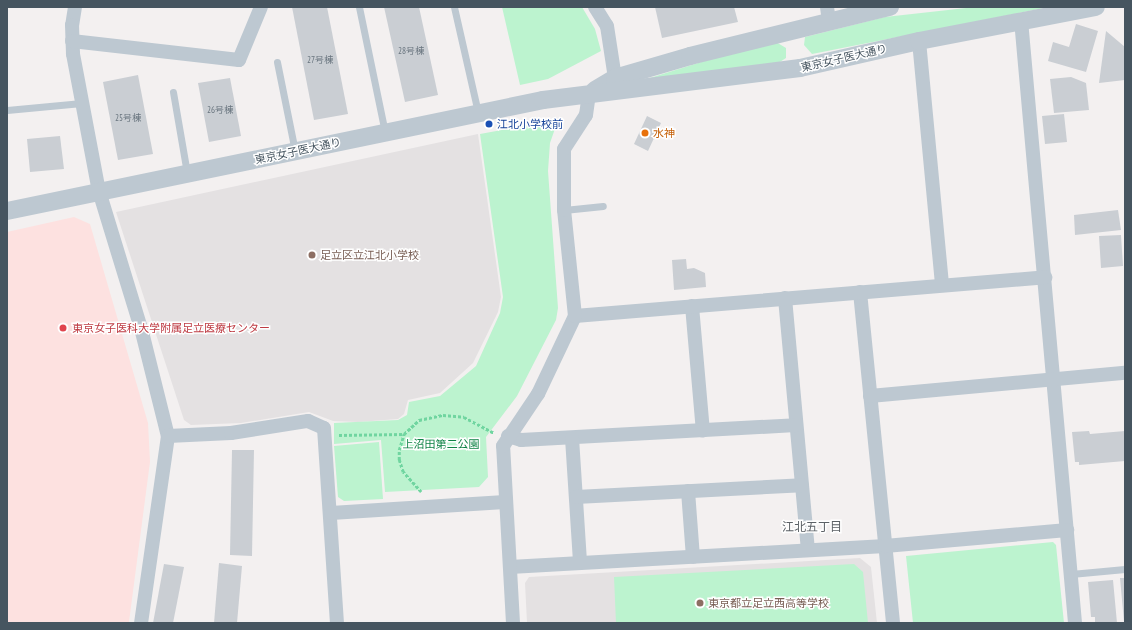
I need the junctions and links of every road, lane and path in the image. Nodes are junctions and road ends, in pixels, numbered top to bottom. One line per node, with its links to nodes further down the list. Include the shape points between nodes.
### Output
1 (75, 7): 10 (street)
2 (261, 7): 10 (street, via 239,60)
3 (359, 7): 19 (lane)
4 (454, 7): 18 (lane)
5 (595, 7): 13 (street, via 607,26)
6 (890, 7): 8 (street, 東京女子医大通り)
7 (1096, 7): 9 (street, 東京女子医大通り)
8 (828, 14): 13 (street, 東京女子医大通り, via 756,38)
9 (1021, 20): 11 (street, 東京女子医大通り); 26 (street)
10 (72, 41): 16 (street)
11 (919, 41): 15 (street, 東京女子医大通り, via 755,76); 27 (street)
12 (277, 62): 20 (lane)
13 (615, 78): 15 (street, 東京女子医大通り)
14 (173, 92): 21 (lane)
15 (589, 93): 18 (street, 東京女子医大通り); 24 (street, via 586,115 564,149)
16 (82, 103): 17 (lane); 22 (street)
17 (7, 110)
18 (478, 114): 19 (street, 東京女子医大通り)
19 (385, 133): 20 (street, 東京女子医大通り)
20 (295, 151): 21 (street, 東京女子医大通り)
21 (187, 173): 22 (street, 東京女子医大通り)
22 (99, 191): 25 (street, 東京女子医大通り); 40 (street, via 141,328)
23 (603, 206): 24 (lane)
24 (564, 210): 31 (street)
25 (7, 211)
26 (1045, 277): 27 (street); 33 (street)
27 (942, 285): 28 (street)
28 (860, 292): 29 (street); 34 (street)
29 (785, 298): 30 (street); 35 (street)
30 (692, 306): 31 (street); 36 (street)
31 (575, 316): 41 (street, via 538,394)
32 (1125, 373): 33 (street)
33 (1054, 379): 34 (street); 49 (street)
34 (870, 396): 50 (street)
35 (796, 425): 36 (street); 43 (street)
36 (702, 431): 42 (street)
37 (324, 433): 39 (path); 40 (street, via 324,428 308,421 231,432); 48 (street)
38 (494, 433): 39 (path, via 464,418 443,414 419,420)
39 (404, 434): 45 (path, via 399,460 403,472)
40 (168, 436): 57 (street)
41 (508, 436): 42 (street, via 521,440); 47 (street, via 503,446)
42 (572, 438): 46 (street)
43 (802, 485): 44 (street); 51 (street)
44 (688, 491): 46 (street); 52 (street)
45 (422, 494)
46 (576, 497): 53 (street)
47 (505, 502): 48 (street); 54 (street)
48 (331, 513): 58 (street)
49 (1067, 530): 50 (street); 56 (street)
50 (885, 546): 51 (street); 60 (street)
51 (808, 550): 52 (street)
52 (692, 556): 53 (street)
53 (580, 563): 54 (street)
54 (510, 567): 59 (street)
55 (1125, 569): 56 (lane)
56 (1071, 574): 61 (street)
57 (141, 623)
58 (337, 623)
59 (513, 623)
60 (893, 623)
61 (1075, 623)

